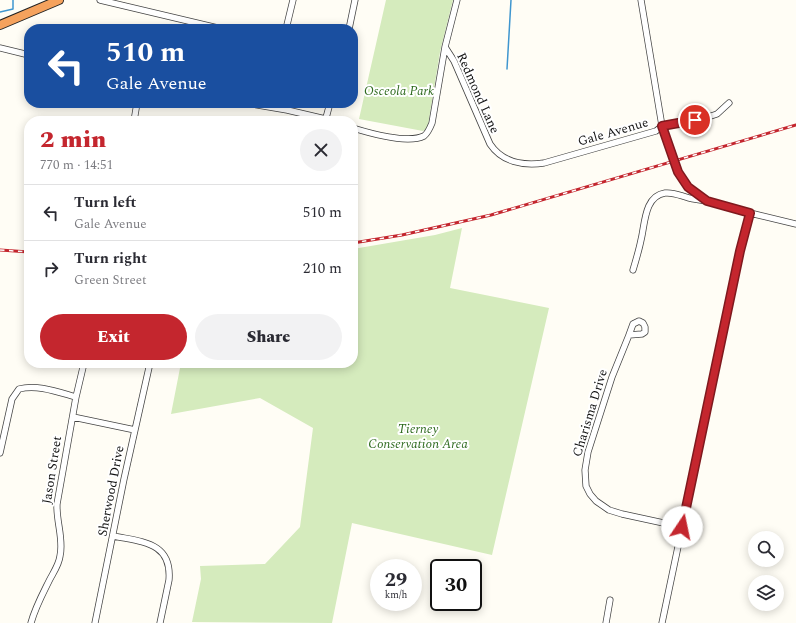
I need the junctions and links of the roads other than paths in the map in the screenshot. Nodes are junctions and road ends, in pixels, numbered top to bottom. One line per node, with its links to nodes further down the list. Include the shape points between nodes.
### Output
1 (59, 0): 10 (highway)
2 (100, 0): 7 (street)
3 (293, 0): 8 (street)
4 (355, 0): 9 (street)
5 (457, 0): 12 (street)
6 (641, 0): 17 (street)
7 (201, 24)
8 (287, 24)
9 (350, 24)
10 (0, 25)
11 (0, 48): 13 (street)
12 (445, 48): 18 (street, Redmond Lane, via 432,123 425,135 403,138); 19 (street, Redmond Lane, via 454,61)
13 (24, 54)
14 (729, 103): 17 (street, via 717,114)
15 (281, 108): 16 (street)
16 (317, 116)
17 (662, 126): 19 (street, Gale Avenue, via 656,131 534,164 510,161 497,153); 20 (street, Gale Avenue, bridge, via 678,172 688,187)
18 (358, 130)
19 (490, 144)
20 (707, 201): 21 (street, Gale Avenue); 23 (street, via 670,193 654,198 646,214)
21 (750, 213): 22 (street, Gale Avenue); 33 (street)
22 (796, 224)
23 (633, 270)
24 (629, 335): 33 (street, Charisma Drive, via 610,382 588,452 586,486 592,498 609,510)
25 (83, 368): 27 (street, Jason Street)
26 (149, 368): 31 (street, Sherwood Drive)
27 (76, 396): 28 (street, Jason Street); 30 (street, via 36,388 19,389 12,399)
28 (73, 417): 31 (street); 36 (street, Jason Street, via 57,504 60,556)
29 (0, 424): 30 (street)
30 (5, 428): 32 (street)
31 (135, 430): 34 (street, Sherwood Drive)
32 (0, 453)
33 (682, 527): 40 (street)
34 (114, 536): 37 (street, Sherwood Drive); 38 (street, via 151,544 164,554 169,573)
35 (610, 600): 39 (street)
36 (30, 623)
37 (95, 623)
38 (160, 623)
39 (606, 623)
40 (662, 623)

